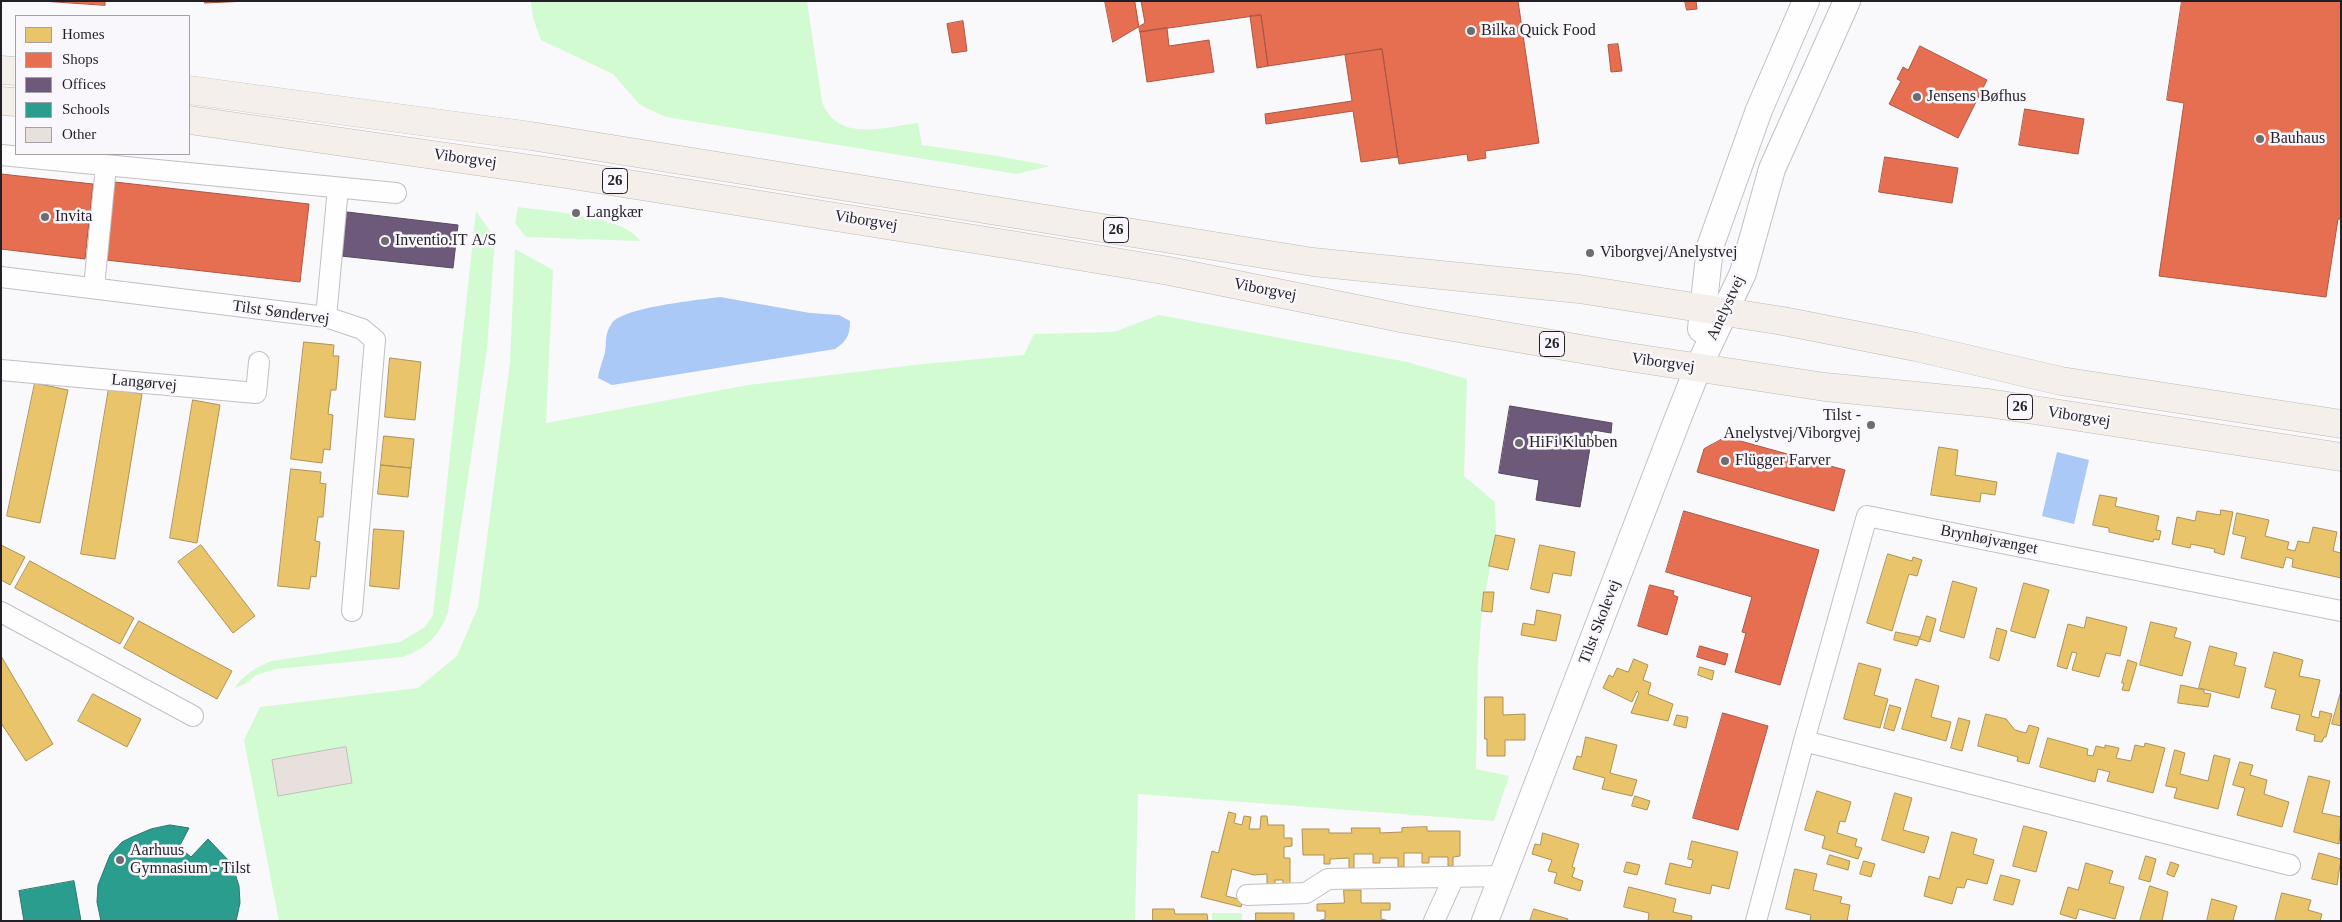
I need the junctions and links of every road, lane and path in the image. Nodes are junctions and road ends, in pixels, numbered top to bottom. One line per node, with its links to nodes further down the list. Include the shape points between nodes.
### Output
1 (1806, 1): 15 (street, Anelystvej, via 1758,110 1710,248)
2 (1848, 1): 15 (street, Anelystvej, via 1772,169 1743,273)
3 (1, 70): 4 (main road)
4 (15, 71)
5 (190, 90): 15 (main road, Viborgvej / 26, via 531,136 1313,262 1580,289)
6 (1, 101): 7 (main road)
7 (15, 102)
8 (190, 120): 18 (main road, Viborgvej / 26, via 566,174 1000,243 1169,271 1416,321)
9 (1, 155): 10 (street)
10 (106, 166): 11 (street); 14 (street)
11 (338, 188): 12 (street); 16 (street)
12 (396, 193)
13 (1, 277): 14 (street, Tilst Søndervej)
14 (94, 287): 16 (street, Tilst Søndervej)
15 (1713, 310): 18 (street, Anelystvej); 20 (main road, Viborgvej / 26, via 1916,347 2061,381)
16 (326, 317): 22 (street, Tilst Søndervej, via 362,329 374,340)
17 (259, 362): 19 (street, Langørvej, via 256,393)
18 (1698, 368): 21 (main road, Viborgvej / 26, via 1825,388 1988,402); 28 (street, Tilst Skolevej)
19 (1, 370)
20 (2341, 424)
21 (2341, 456)
22 (352, 611)
23 (2341, 611): 26 (street, Brynhøjvænget, via 1867,516)
24 (1, 612): 25 (street)
25 (193, 716)
26 (1804, 740): 27 (street); 33 (street, Brynhøjvænget)
27 (2290, 865)
28 (1502, 876): 29 (street); 32 (street, Tilst Skolevej)
29 (1454, 877): 30 (street, via 1328,878 1306,893); 31 (street)
30 (1247, 895)
31 (1434, 921)
32 (1485, 921)
33 (1756, 921)

